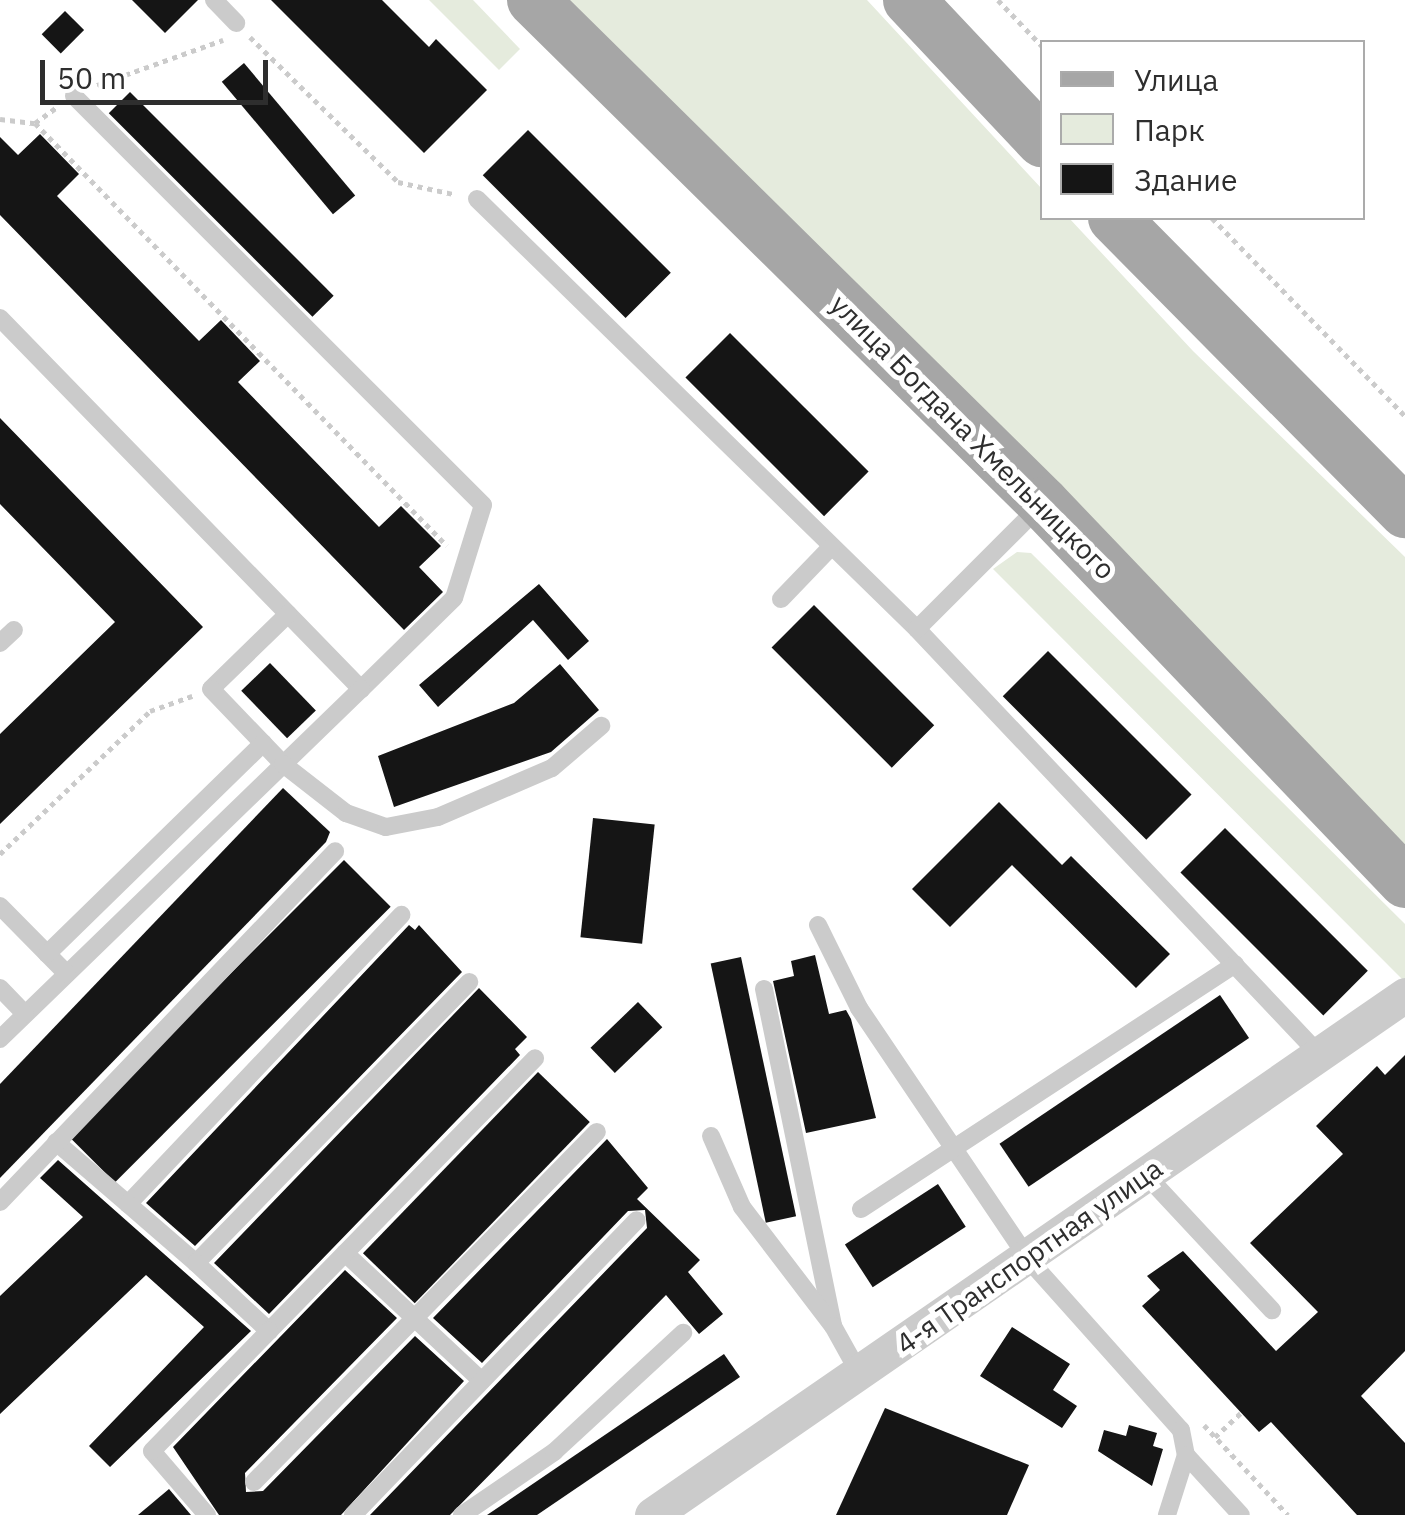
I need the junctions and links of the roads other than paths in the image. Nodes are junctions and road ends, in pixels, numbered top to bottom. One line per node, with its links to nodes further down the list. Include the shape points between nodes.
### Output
1 (214, 0): 4 (lane)
2 (533, 0): 10 (main road, улица Богдана Хмельницкого)
3 (910, 0): 6 (main road)
4 (236, 24)
5 (74, 96): 16 (lane, via 482,505 454,598)
6 (1040, 139)
7 (477, 199): 12 (lane)
8 (1116, 220): 11 (main road)
9 (0, 318): 14 (lane)
10 (1043, 503): 15 (lane); 21 (main road, улица Богдана Хмельницкого)
11 (1405, 512)
12 (831, 547): 13 (lane); 15 (lane)
13 (781, 599)
14 (288, 614): 16 (lane); 18 (lane, via 210,689)
15 (917, 629): 26 (lane)
16 (361, 689): 19 (lane)
17 (602, 726): 19 (lane, via 552,768 492,798 386,827 346,813)
18 (263, 743): 19 (lane); 25 (lane)
19 (283, 764): 27 (lane)
20 (335, 851): 38 (lane)
21 (1405, 882)
22 (0, 906): 25 (lane)
23 (401, 916): 42 (lane)
24 (818, 925): 39 (lane, via 859,1008)
25 (47, 954): 27 (lane)
26 (1234, 964): 34 (lane); 39 (lane)
27 (67, 974): 32 (lane)
28 (469, 982): 47 (lane)
29 (0, 988): 32 (lane)
30 (764, 990): 50 (lane)
31 (1405, 995): 34 (street, 4-я Транспортная улица)
32 (25, 1014): 33 (lane)
33 (0, 1039)
34 (1318, 1053): 40 (street, 4-я Транспортная улица)
35 (536, 1058): 45 (lane)
36 (597, 1132): 49 (lane)
37 (710, 1136): 50 (lane, via 742,1207)
38 (56, 1142): 41 (lane); 42 (lane)
39 (955, 1148): 43 (lane); 46 (lane)
40 (1146, 1174): 46 (street, 4-я Транспортная улица); 48 (lane)
41 (0, 1202)
42 (128, 1204): 47 (lane)
43 (861, 1209)
44 (637, 1220): 54 (lane)
45 (345, 1254): 49 (lane); 51 (lane)
46 (1028, 1259): 53 (street, 4-я Транспортная улица); 55 (lane, via 1168,1410)
47 (196, 1264): 51 (lane)
48 (1272, 1310)
49 (416, 1319): 54 (lane); 56 (lane)
50 (834, 1326): 53 (lane)
51 (269, 1330): 57 (lane, via 152,1451)
52 (683, 1333): 59 (lane, via 554,1452)
53 (859, 1373): 60 (street, 4-я Транспортная улица)
54 (482, 1380): 58 (lane)
55 (1186, 1455): 61 (lane); 62 (lane)
56 (254, 1482)
57 (207, 1515)
58 (353, 1515)
59 (462, 1515)
60 (652, 1515)
61 (1168, 1515)
62 (1242, 1515)

